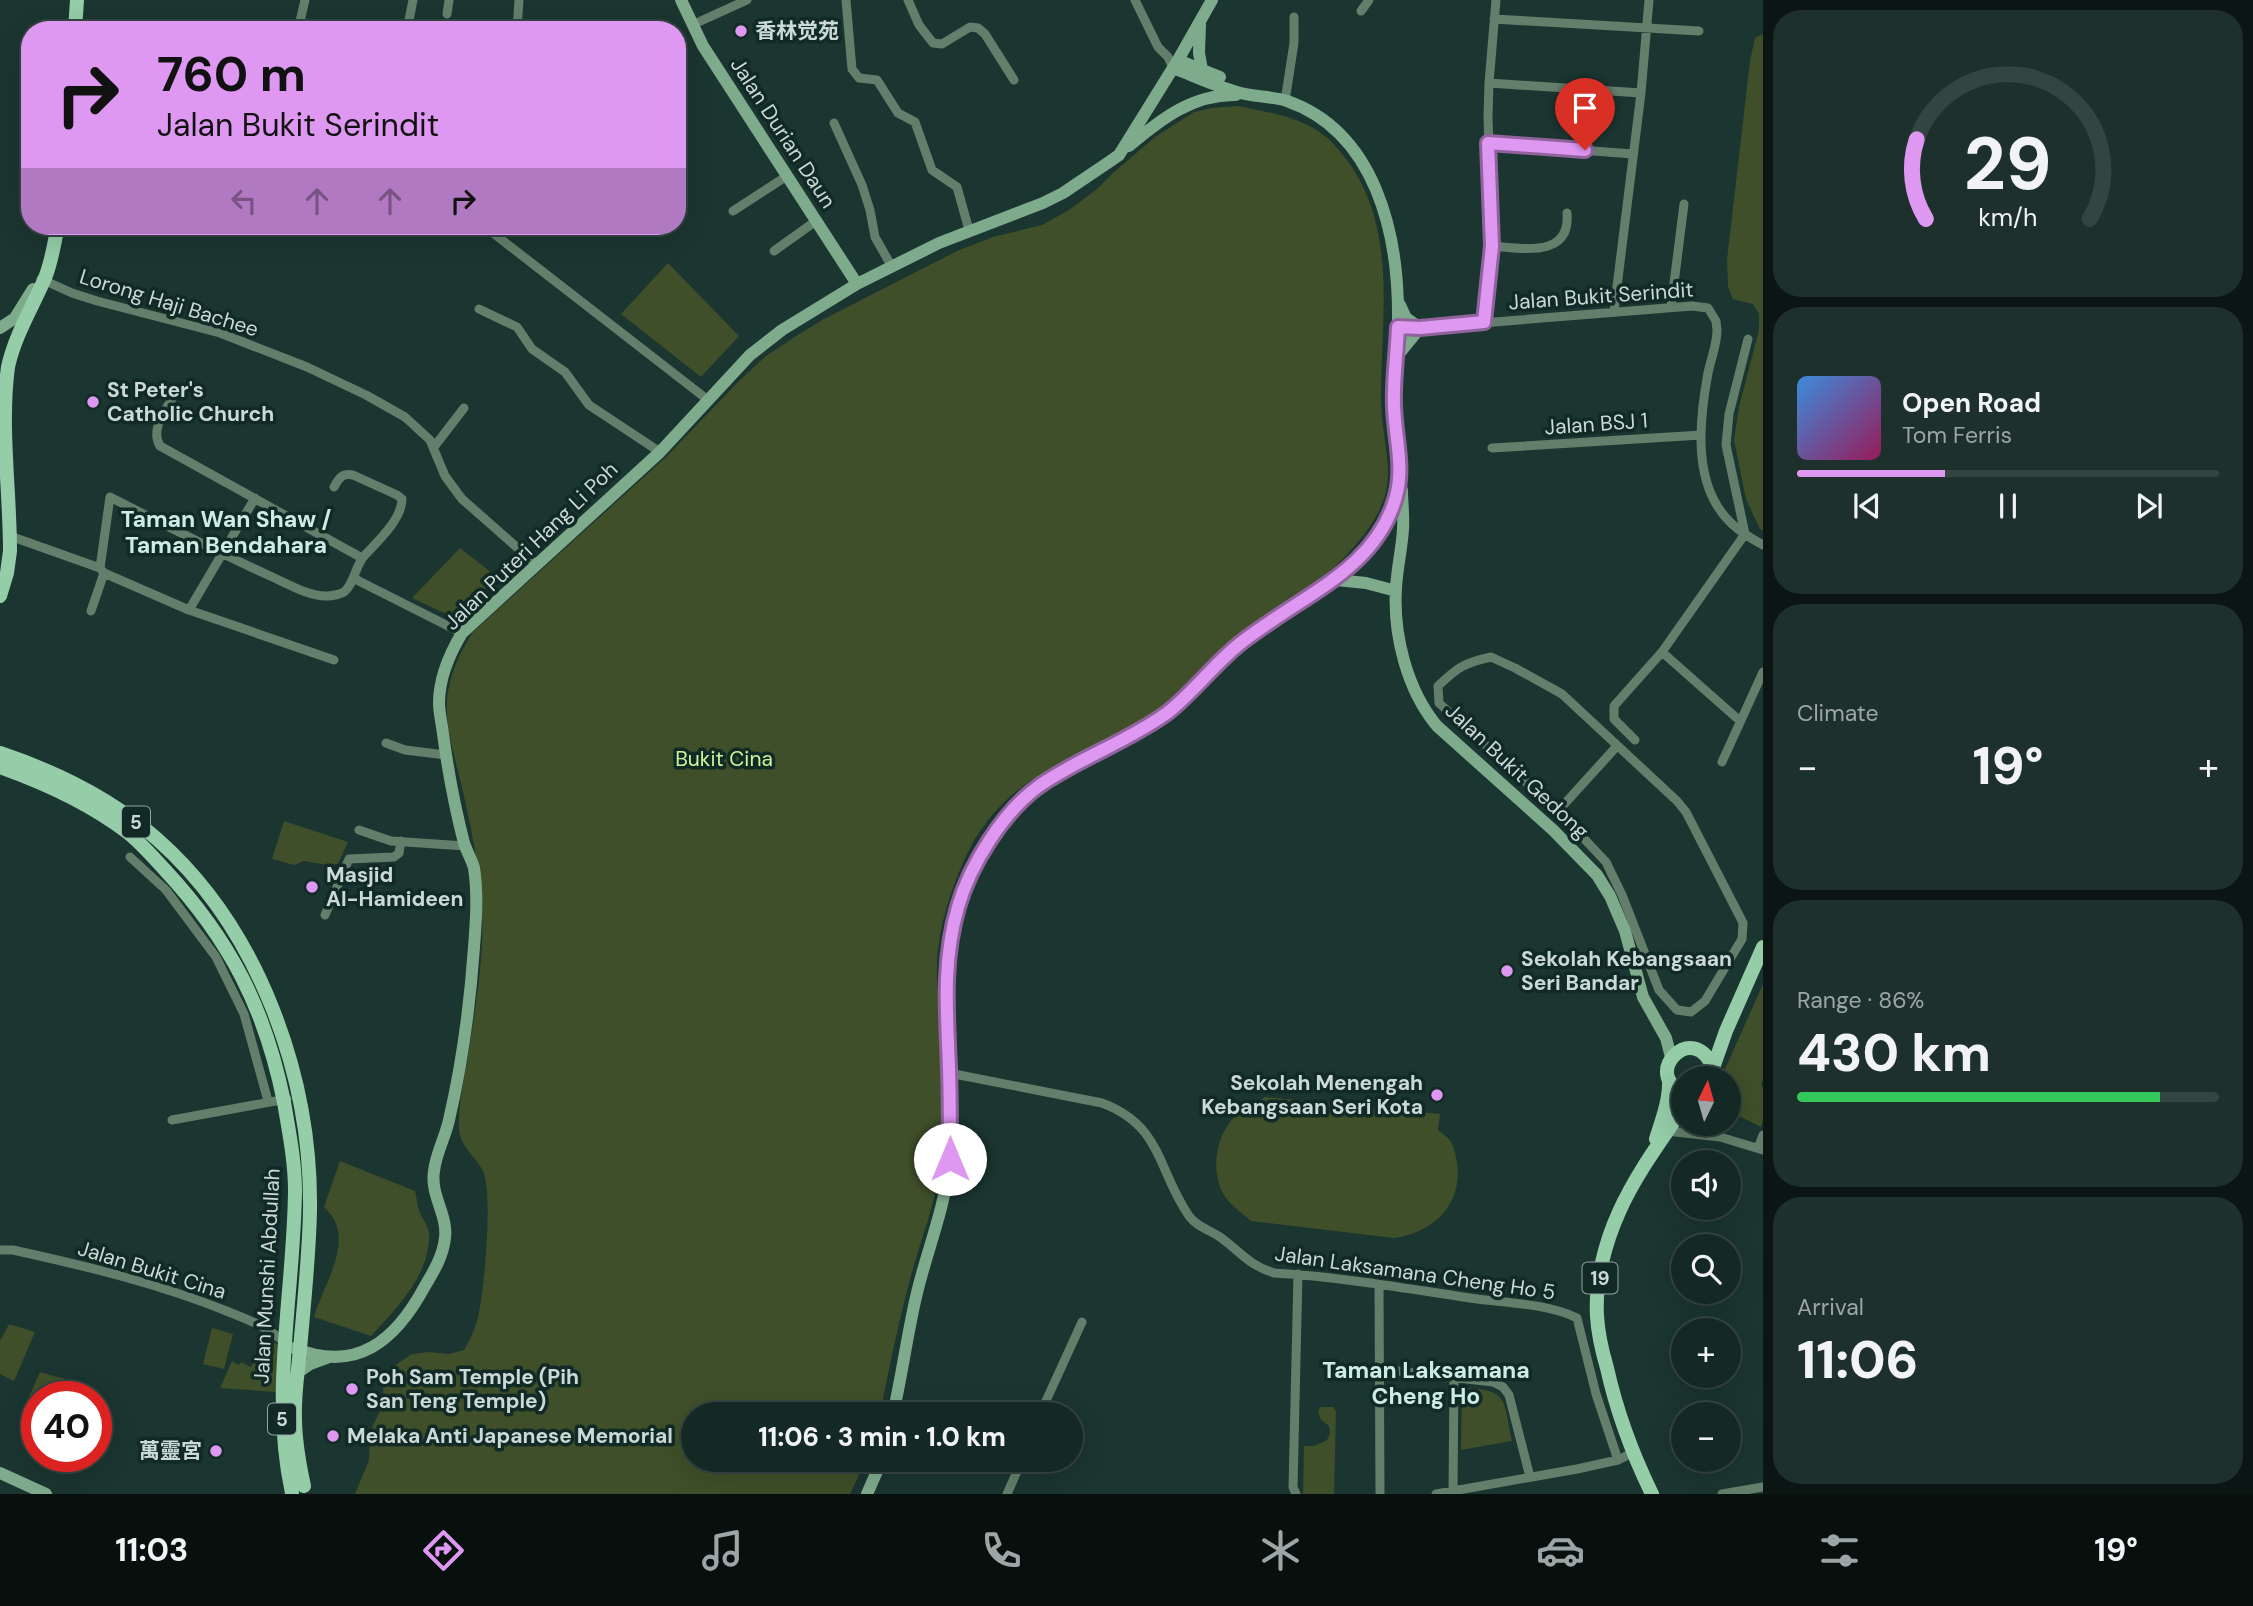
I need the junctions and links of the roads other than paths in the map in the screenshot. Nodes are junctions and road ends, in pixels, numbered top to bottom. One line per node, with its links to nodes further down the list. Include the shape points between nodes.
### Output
1 (77, 0): 20 (main road)
2 (304, 0): 21 (street)
3 (413, 0): 22 (street)
4 (449, 0): 16 (street)
5 (519, 0): 23 (street)
6 (681, 0): 24 (street, Jalan Durian Daun)
7 (747, 0): 24 (street)
8 (846, 0): 43 (street, via 852,69 859,78 877,80 898,113 915,122 932,170 957,187)
9 (908, 0): 29 (street, via 933,43 942,44 970,27 978,28)
10 (1135, 0): 27 (street, via 1158,47)
11 (1212, 0): 19 (street, Jalan Puteri Hang Li Poh)
12 (1369, 0): 15 (street)
13 (1496, 0): 18 (street)
14 (1648, 0): 25 (street)
15 (1361, 11)
16 (447, 14)
17 (1294, 17): 33 (street)
18 (1494, 19): 25 (street); 30 (street)
19 (1200, 20): 27 (street, Jalan Puteri Hang Li Poh); 28 (street)
20 (76, 21)
21 (300, 21)
22 (409, 21)
23 (518, 21)
24 (692, 25): 38 (street, Jalan Durian Daun)
25 (1647, 27): 26 (street); 31 (street)
26 (1699, 31)
27 (1173, 62): 28 (street); 32 (street, via 1238,93); 37 (street, Jalan Puteri Hang Li Poh)
28 (1202, 70): 32 (street)
29 (1014, 80)
30 (1489, 83): 31 (street); 35 (street)
31 (1641, 93): 36 (street)
32 (1254, 95): 33 (street); 37 (street, via 1224,94 1193,102 1157,122)
33 (1285, 100): 51 (street, via 1326,122 1363,162 1392,245)
34 (834, 123): 48 (street, via 862,184 875,237)
35 (1488, 143): 36 (street); 46 (street)
36 (1633, 154): 54 (street)
37 (1119, 155): 43 (street, Jalan Puteri Hang Li Poh, via 1043,203)
38 (787, 176): 40 (street); 42 (street, Jalan Durian Daun)
39 (1684, 204): 52 (street)
40 (733, 211)
41 (1567, 212): 46 (street, via 1562,234 1547,248)
42 (816, 221): 47 (street); 50 (street, Jalan Durian Daun)
43 (969, 230): 48 (street, Jalan Puteri Hang Li Poh)
44 (57, 235): 49 (main road)
45 (496, 235): 63 (street)
46 (1492, 246): 55 (street)
47 (774, 251)
48 (892, 267): 50 (street, Jalan Puteri Hang Li Poh)
49 (44, 275): 57 (street, via 15,318); 61 (main road); 66 (street, Lorong Haji Bachee, via 72,293 220,333 307,367 405,417)
50 (857, 285): 63 (street, Jalan Puteri Hang Li Poh, via 765,342)
51 (1398, 301): 56 (street); 58 (street, via 1406,318)
52 (1671, 307): 54 (street, Jalan Bukit Serindit); 65 (street, Jalan Bukit Serindit, via 1708,308 1716,321)
53 (479, 309): 68 (street, via 517,327 532,349 565,372 589,405)
54 (1614, 311): 55 (street, Jalan Bukit Serindit)
55 (1484, 322): 58 (street, Jalan Bukit Serindit)
56 (1398, 327): 58 (street, Jalan Bukit Serindit); 60 (street)
57 (0, 328)
58 (1420, 328): 60 (street)
59 (1748, 339): 72 (street, via 1726,445)
60 (1398, 355): 69 (street, via 1394,405)
61 (4, 363): 73 (main road)
62 (173, 397): 71 (street, via 156,429 160,446)
63 (708, 400): 68 (street, Jalan Puteri Hang Li Poh)
64 (464, 408): 66 (street)
65 (1701, 435): 67 (street, Jalan BSJ 1); 72 (street, Jalan Bukit Serindit, via 1711,494 1730,522)
66 (434, 447): 77 (street, Lorong Haji Bachee, via 445,476 462,499)
67 (1492, 448)
68 (660, 452): 77 (street, Jalan Puteri Hang Li Poh)
69 (1401, 476): 80 (street, via 1385,525 1371,546); 81 (street, Jalan Bukit Gedong, via 1404,526)
70 (334, 487): 76 (street, via 341,476 353,475 402,499 377,545)
71 (255, 498): 75 (street); 76 (street)
72 (1745, 534): 74 (street, Jalan Bukit Serindit); 86 (street)
73 (10, 536): 78 (street); 82 (main road)
74 (1763, 545)
75 (222, 554): 78 (street, via 110,497); 79 (street, via 328,597 344,592); 83 (street)
76 (362, 558): 79 (street)
77 (537, 565): 85 (street, Jalan Puteri Hang Li Poh)
78 (102, 571): 83 (street); 84 (street)
79 (353, 578): 85 (street)
80 (1336, 580): 81 (street); 112 (street, via 1229,653 1149,725 1022,799 996,832 968,880 949,944)
81 (1396, 591): 98 (street, Jalan Bukit Gedong, via 1401,648 1423,706 1437,726)
82 (0, 596)
83 (189, 610): 87 (street)
84 (91, 611)
85 (462, 633): 94 (street, Jalan Puteri Hang Li Poh, via 442,679 439,702)
86 (1662, 652): 89 (street); 90 (street, via 1614,706 1614,719)
87 (334, 660)
88 (1763, 672): 89 (street)
89 (1740, 720): 95 (street)
90 (1635, 740)
91 (386, 743): 94 (street)
92 (1617, 746): 97 (street); 97 (street, via 1562,694 1491,657 1464,663 1438,686 1438,703); 97 (street, via 1686,812 1743,923 1742,939 1705,1001 1691,1012 1677,1010 1658,990 1606,862)
93 (0, 753): 115 (main road, Jalan Munshi Abdullah / 5, via 43,768 107,801 181,862 218,907 250,959 291,1062)
94 (446, 754): 102 (street, Jalan Puteri Hang Li Poh)
95 (1721, 762)
96 (0, 767): 115 (main road, Jalan Munshi Abdullah / 5, via 44,783 99,813 128,833 184,889 237,965)
97 (1558, 811): 98 (street); 100 (street)
98 (1540, 817): 100 (street, Jalan Bukit Gedong)
99 (359, 830): 101 (street)
100 (1553, 830): 107 (street, Jalan Bukit Gedong, via 1611,896 1643,997)
101 (401, 841): 102 (street); 104 (street, via 394,858 349,859)
102 (465, 846): 128 (street, Jalan Puteri Hang Li Poh, via 473,866 476,914 462,1053 449,1123 433,1174 446,1232 441,1258 413,1307 388,1338 362,1354)
103 (130, 857): 116 (street, via 166,890 216,957 244,1014)
104 (325, 915)
105 (1763, 947): 106 (main road)
106 (1726, 1031): 108 (main road, via 1714,1042); 111 (main road)
107 (1666, 1038): 108 (street, Jalan Bukit Gedong); 109 (street, Jalan Bukit Gedong)
108 (1689, 1049): 109 (main road); 110 (main road, via 1706,1055)
109 (1671, 1057): 113 (main road)
110 (1710, 1066)
111 (1714, 1066)
112 (949, 1073): 124 (street, Jalan Laksamana Cheng Ho 5, via 1121,1110 1150,1139 1190,1217 1200,1227 1220,1237 1248,1262 1275,1273); 132 (street, via 946,1185 915,1301)
113 (1669, 1080): 114 (main road); 122 (main road)
114 (1671, 1083)
115 (290, 1098): 116 (street); 127 (main road, Jalan Munshi Abdullah / 5, via 295,1180)
116 (268, 1101): 117 (street)
117 (172, 1120)
118 (1671, 1125): 119 (main road, 19)
119 (1667, 1131): 121 (street, via 1720,1137); 122 (main road, 19)
120 (1763, 1135): 121 (street)
121 (1760, 1149)
122 (1651, 1154): 134 (main road, 19, via 1618,1213 1597,1294 1599,1339)
123 (0, 1250): 127 (street, Jalan Bukit Cina, via 93,1268 207,1303 270,1331)
124 (1298, 1274): 125 (street, Jalan Laksamana Cheng Ho 5); 146 (street)
125 (1379, 1285): 129 (street); 135 (street, Jalan Laksamana Cheng Ho 5, via 1564,1311 1577,1318)
126 (1082, 1322): 133 (street)
127 (293, 1347): 128 (street, Jalan Puteri Hang Li Poh); 130 (main road, Jalan Munshi Abdullah / 5); 142 (main road, Jalan Munshi Abdullah / 5, via 283,1375 282,1424 285,1459)
128 (329, 1357): 130 (street)
129 (1380, 1369): 131 (street); 147 (street)
130 (297, 1373): 142 (main road, Jalan Munshi Abdullah / 5)
131 (1454, 1377): 139 (street, via 1493,1382 1507,1391); 141 (street)
132 (895, 1402)
133 (1045, 1402)
134 (1632, 1453): 135 (street); 149 (main road, 19)
135 (1618, 1460): 139 (street)
136 (876, 1472): 144 (street)
137 (1017, 1472): 145 (street)
138 (0, 1473): 143 (street)
139 (1530, 1477): 141 (street)
140 (1763, 1487): 150 (street)
141 (1453, 1491): 148 (street)
142 (301, 1492)
143 (46, 1494)
144 (867, 1494)
145 (1007, 1494)
146 (1296, 1494)
147 (1380, 1494)
148 (1436, 1494)
149 (1652, 1494)
150 (1722, 1494)

